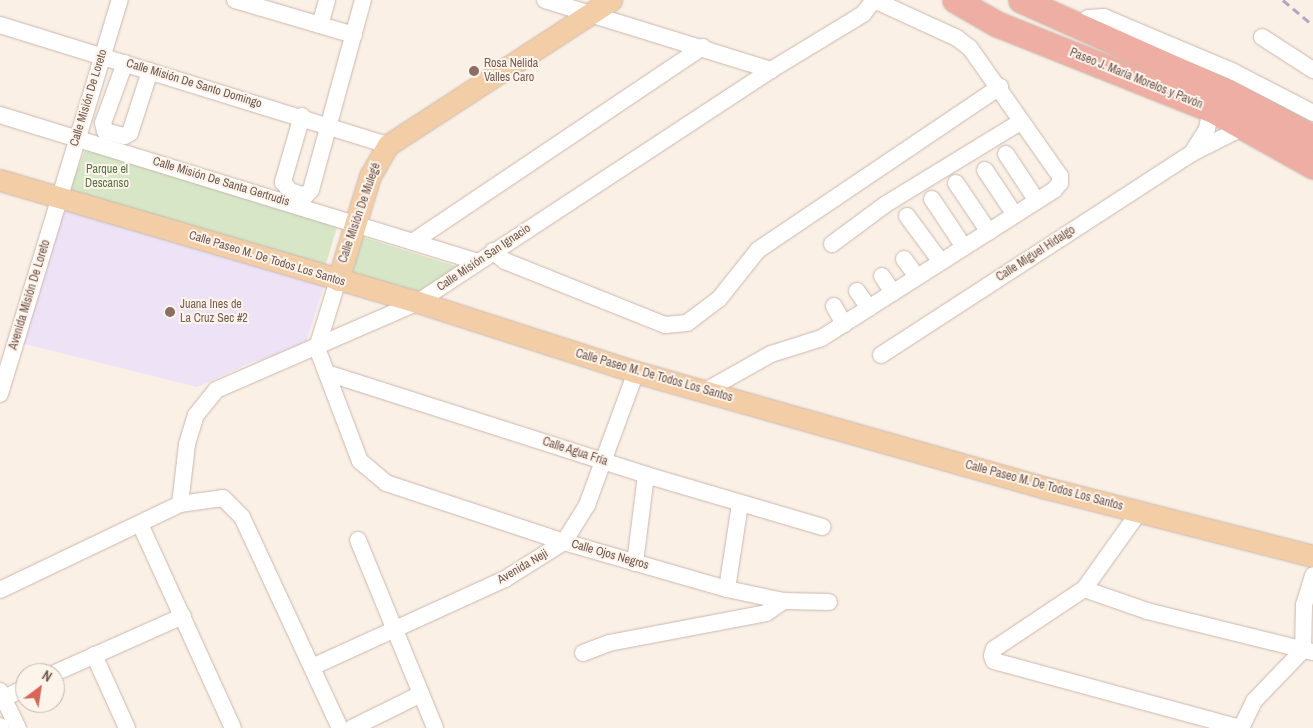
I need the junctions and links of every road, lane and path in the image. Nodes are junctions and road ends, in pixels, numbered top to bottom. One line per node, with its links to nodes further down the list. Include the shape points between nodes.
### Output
1 (120, 0): 17 (street, Calle Misión De Loreto)
2 (236, 0): 12 (street)
3 (327, 0): 12 (street)
4 (364, 0): 14 (street)
5 (545, 0): 10 (street)
6 (611, 0): 10 (main road, Calle Misión De Mulegé)
7 (874, 0): 19 (street, Calle Misión San Ignacio, via 863,14); 22 (street, via 957,38 980,59)
8 (955, 0): 24 (highway, Paseo J. María Morelos y Pavón, via 997,24)
9 (1021, 0): 13 (highway, Paseo J. María Morelos y Pavón)
10 (591, 14): 16 (street); 32 (main road, Calle Misión De Mulegé)
11 (0, 25): 17 (street, Calle Misión De Santo Domingo)
12 (320, 25): 14 (street)
13 (1081, 27): 23 (street, via 1088,18 1104,17); 31 (highway, Paseo J. María Morelos y Pavón, via 1233,95)
14 (354, 35): 28 (street)
15 (1262, 37): 20 (street)
16 (703, 47): 19 (street); 46 (street)
17 (102, 56): 18 (street, Calle Misión De Santo Domingo); 30 (street, Calle Misión De Loreto)
18 (125, 63): 21 (street, Calle Misión De Santo Domingo); 21 (street, via 103,123 105,131 124,136 130,133)
19 (771, 70): 49 (street, Calle Misión San Ignacio)
20 (1313, 70)
21 (150, 71): 26 (street, Calle Misión De Santo Domingo)
22 (1000, 88): 27 (street); 49 (street, via 758,250 719,299 687,324 666,324 504,261)
23 (1311, 107)
24 (1211, 109): 29 (highway, Paseo J. María Morelos y Pavón); 33 (street, Calle Miguel Hidalgo, via 1207,130)
25 (0, 114): 30 (street, Calle Misión De Santa Gertrudis)
26 (302, 116): 28 (street, Calle Misión De Santo Domingo); 28 (street, via 283,182 290,191 306,196 311,190)
27 (1022, 121): 41 (street, via 1060,176 1054,190); 47 (street, via 886,204)
28 (328, 124): 32 (street, Calle Misión De Santo Domingo)
29 (1249, 129): 33 (street, Calle Miguel Hidalgo, via 1229,134); 35 (highway, Paseo J. María Morelos y Pavón)
30 (76, 138): 39 (street, Calle Misión De Loreto); 44 (street, Calle Misión De Santa Gertrudis)
31 (1313, 138)
32 (388, 144): 44 (main road, Calle Misión De Mulegé, via 370,176)
33 (1192, 153): 63 (street, Calle Miguel Hidalgo)
34 (1006, 154): 41 (street)
35 (1313, 166)
36 (985, 170): 42 (street)
37 (0, 180): 39 (main road, Calle Paseo M. De Todos Los Santos)
38 (956, 183): 45 (street)
39 (61, 197): 55 (main road, Calle Paseo M. De Todos Los Santos); 67 (street, Avenida Misión De Loreto)
40 (932, 199): 48 (street)
41 (1037, 201): 42 (street)
42 (1015, 215): 45 (street)
43 (907, 216): 52 (street)
44 (356, 223): 46 (street, Calle Misión De Santa Gertrudis); 55 (main road, Calle Misión De Mulegé)
45 (989, 232): 48 (street)
46 (414, 241): 51 (street, Calle Misión De Santa Gertrudis)
47 (832, 244)
48 (964, 247): 52 (street)
49 (493, 251): 51 (street, Calle Misión San Ignacio)
50 (904, 260): 54 (street)
51 (477, 262): 58 (street, Calle Misión San Ignacio)
52 (940, 262): 54 (street)
53 (882, 276): 57 (street)
54 (917, 277): 57 (street)
55 (338, 280): 58 (main road, Calle Paseo M. De Todos Los Santos); 62 (street)
56 (857, 291): 60 (street)
57 (893, 293): 60 (street)
58 (418, 302): 62 (street, Calle Misión San Ignacio); 64 (main road, Calle Paseo M. De Todos Los Santos)
59 (834, 306): 61 (street)
60 (869, 308): 61 (street)
61 (844, 324): 66 (street, via 822,338 771,354)
62 (317, 348): 65 (street); 70 (street, Calle Misión San Ignacio, via 229,381 210,395 196,415 187,444)
63 (881, 355)
64 (636, 372): 66 (main road, Calle Paseo M. De Todos Los Santos); 68 (street, Avenida Neji)
65 (328, 373): 68 (street, Calle Agua Fría); 76 (street, Calle Ojos Negros, via 360,461 386,483)
66 (705, 392): 72 (main road, Calle Paseo M. De Todos Los Santos)
67 (0, 394)
68 (605, 461): 69 (street, Calle Agua Fría); 76 (street, Avenida Neji, via 587,505)
69 (646, 475): 71 (street, Calle Agua Fría); 78 (street)
70 (180, 504): 73 (street); 90 (street, via 223,498 242,517)
71 (740, 504): 74 (street, Calle Agua Fría); 80 (street)
72 (1139, 512): 77 (main road, Calle Paseo M. De Todos Los Santos); 81 (street)
73 (140, 524): 82 (street); 85 (street)
74 (823, 527)
75 (358, 540): 86 (street)
76 (564, 542): 78 (street, Calle Ojos Negros); 86 (street, Avenida Neji, via 505,579)
77 (1313, 556)
78 (635, 563): 80 (street, Calle Ojos Negros)
79 (1313, 576): 87 (street, via 1304,605)
80 (727, 589): 83 (street, Calle Ojos Negros)
81 (1084, 589): 87 (street, via 1147,611); 101 (street, via 994,650 994,661)
82 (0, 590)
83 (784, 602): 84 (street); 88 (street, via 766,612 609,643)
84 (829, 602)
85 (183, 616): 89 (street); 97 (street)
86 (395, 629): 90 (street, Avenida Neji); 93 (street)
87 (1308, 651): 101 (street, via 1254,701)
88 (583, 653)
89 (94, 655): 91 (street); 96 (street)
90 (312, 667): 98 (street)
91 (65, 668)
92 (15, 691): 94 (street)
93 (421, 694): 99 (street); 100 (street)
94 (1, 696): 95 (street)
95 (18, 728)
96 (127, 728)
97 (234, 728)
98 (340, 728)
99 (352, 728)
100 (435, 728)
101 (1241, 728)

